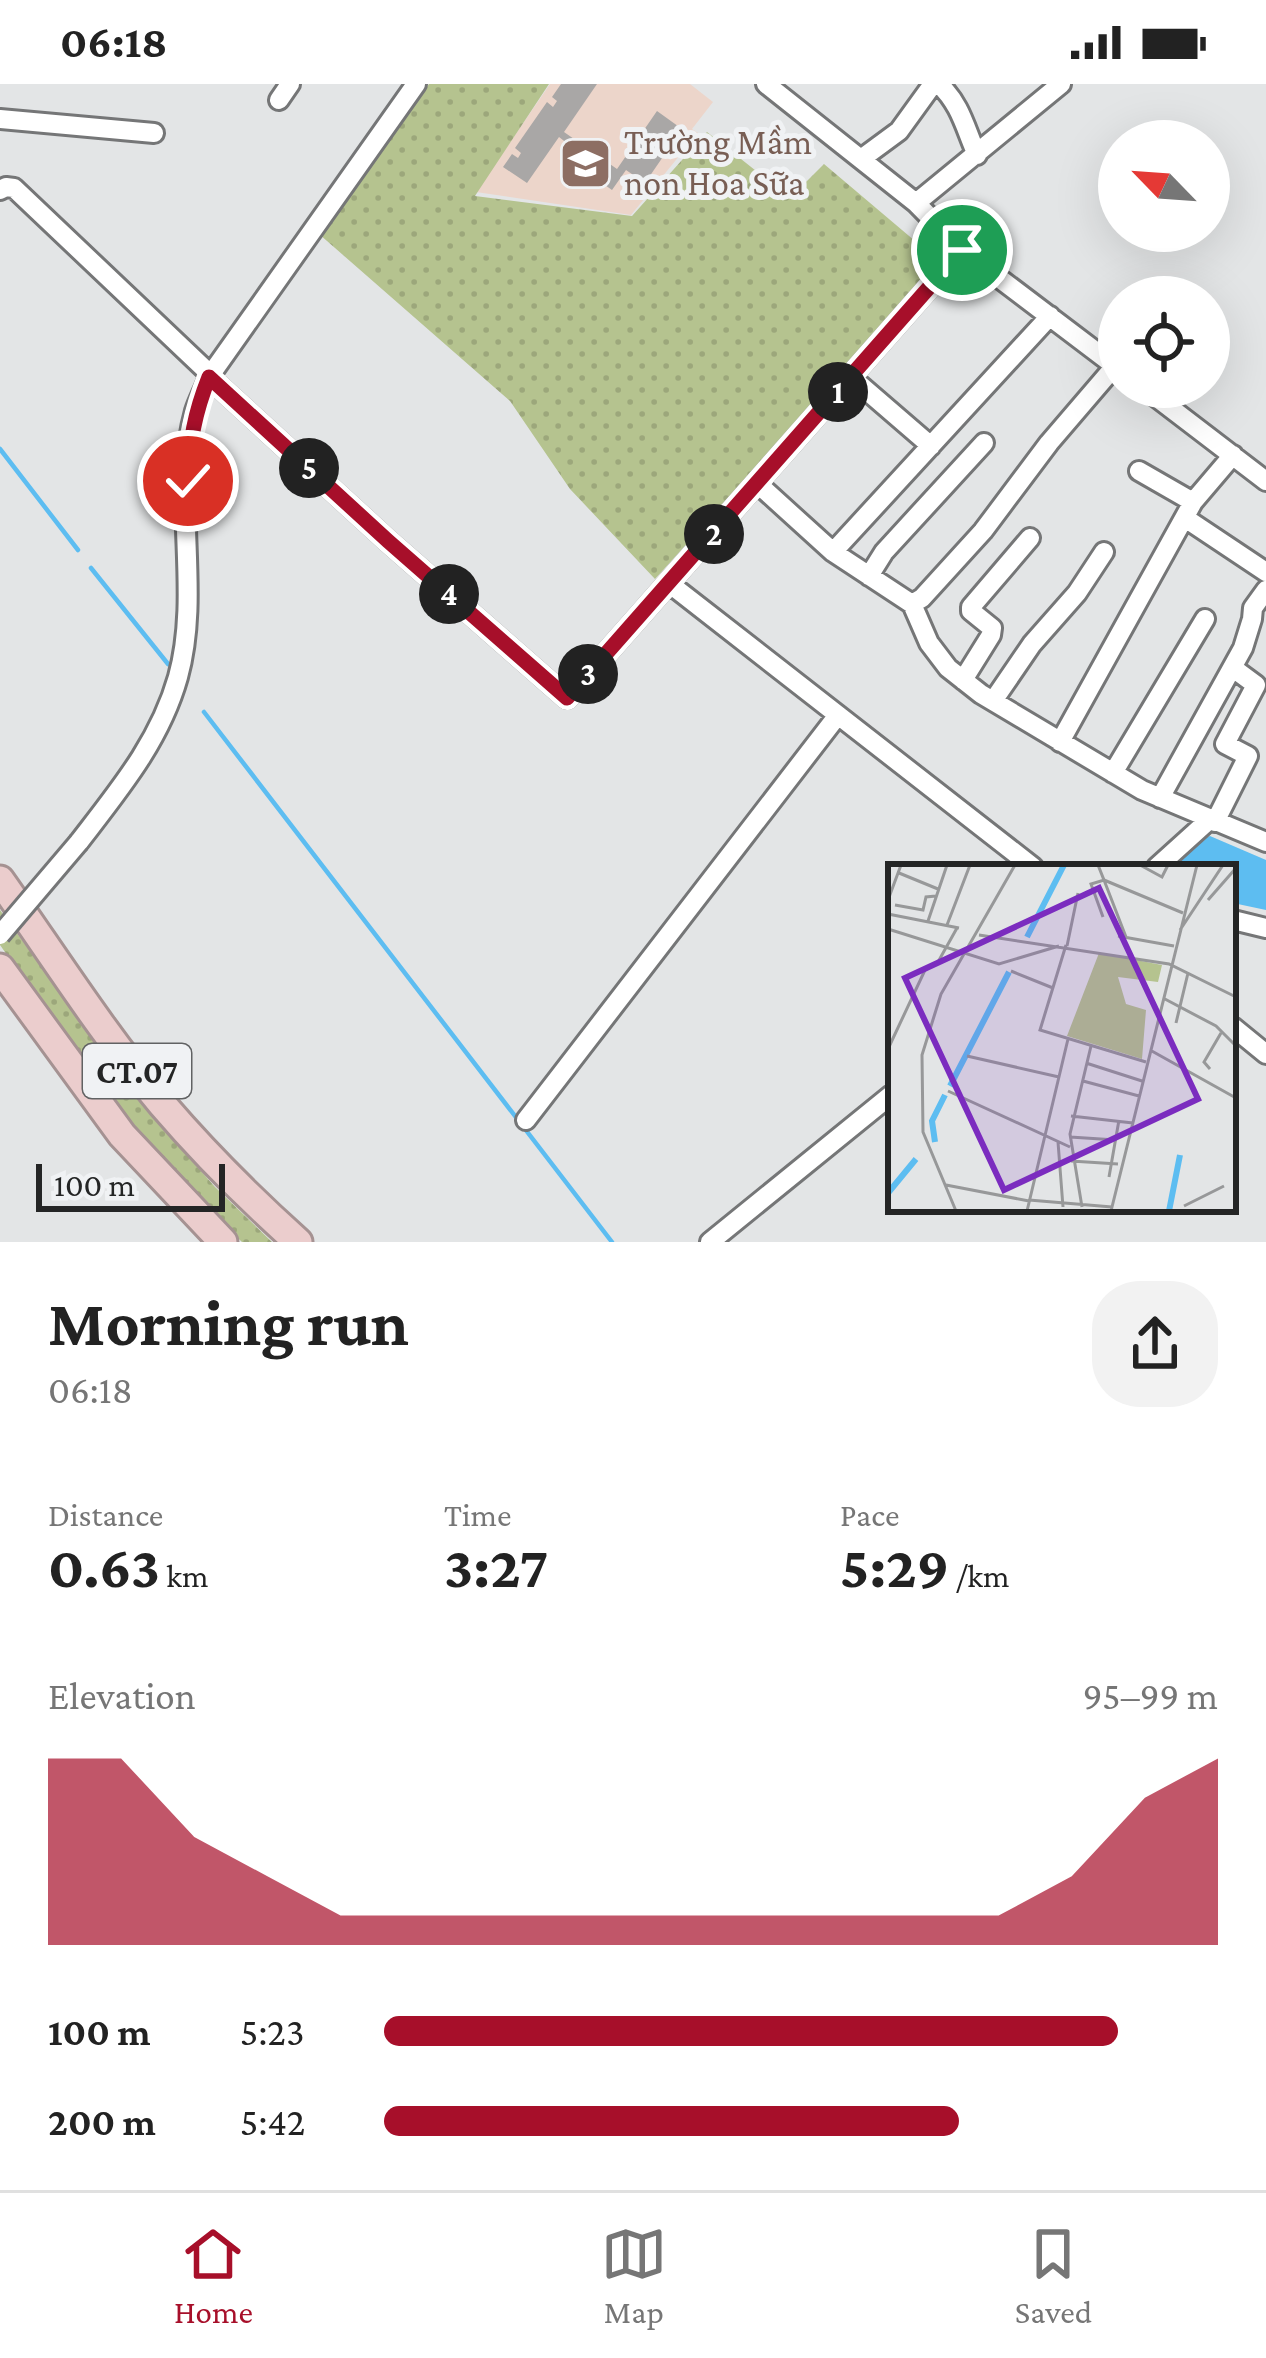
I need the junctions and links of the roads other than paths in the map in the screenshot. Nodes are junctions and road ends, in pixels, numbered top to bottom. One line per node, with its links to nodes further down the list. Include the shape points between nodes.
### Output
1 (416, 84): 14 (street)
2 (766, 84): 8 (street)
3 (936, 84): 7 (street, via 962,113); 8 (street, via 899,131)
4 (1061, 84): 7 (street)
5 (0, 118): 6 (street)
6 (154, 133)
7 (976, 155): 10 (street)
8 (860, 159): 10 (street)
9 (0, 190): 14 (street, via 14,188)
10 (916, 203): 11 (street)
11 (962, 250): 12 (street); 15 (street)
12 (1050, 316): 13 (street); 19 (street)
13 (1098, 353)
14 (210, 376): 30 (street, via 567,698); 48 (street, bridge, via 189,444 188,599 178,676 148,749)
15 (851, 377): 19 (street); 23 (street)
16 (1098, 388): 32 (street, via 983,531)
17 (1171, 408): 20 (street)
18 (984, 443): 29 (street)
19 (931, 446): 26 (street)
20 (1233, 455): 22 (street); 24 (street)
21 (1139, 471): 24 (street)
22 (1266, 481)
23 (758, 484): 26 (street); 30 (street)
24 (1189, 510): 28 (street); 38 (street)
25 (1030, 538): 35 (street, via 971,607 992,628)
26 (833, 552): 29 (street)
27 (1104, 552): 36 (street)
28 (1266, 572)
29 (869, 576): 32 (street)
30 (670, 584): 37 (street)
31 (1266, 590): 34 (street)
32 (912, 604): 35 (street, via 929,643)
33 (1205, 619): 39 (street)
34 (1233, 668): 40 (street); 41 (street, via 1256,685 1225,744 1248,756)
35 (963, 680): 36 (street)
36 (993, 701): 38 (street)
37 (838, 715): 43 (street); 53 (street)
38 (1060, 742): 39 (street)
39 (1113, 773): 40 (street)
40 (1160, 798): 41 (street)
41 (1212, 821): 42 (street); 44 (street)
42 (1266, 842)
43 (1029, 864)
44 (1161, 864)
45 (0, 880): 55 (highway, CT.07, via 161,1103)
46 (1236, 921): 47 (street)
47 (1266, 928)
48 (0, 935)
49 (0, 968): 54 (highway, CT.07, via 122,1135)
50 (1236, 1029): 51 (street)
51 (1266, 1054)
52 (888, 1097): 56 (street)
53 (526, 1120)
54 (223, 1242)
55 (298, 1242)
56 (710, 1242)

